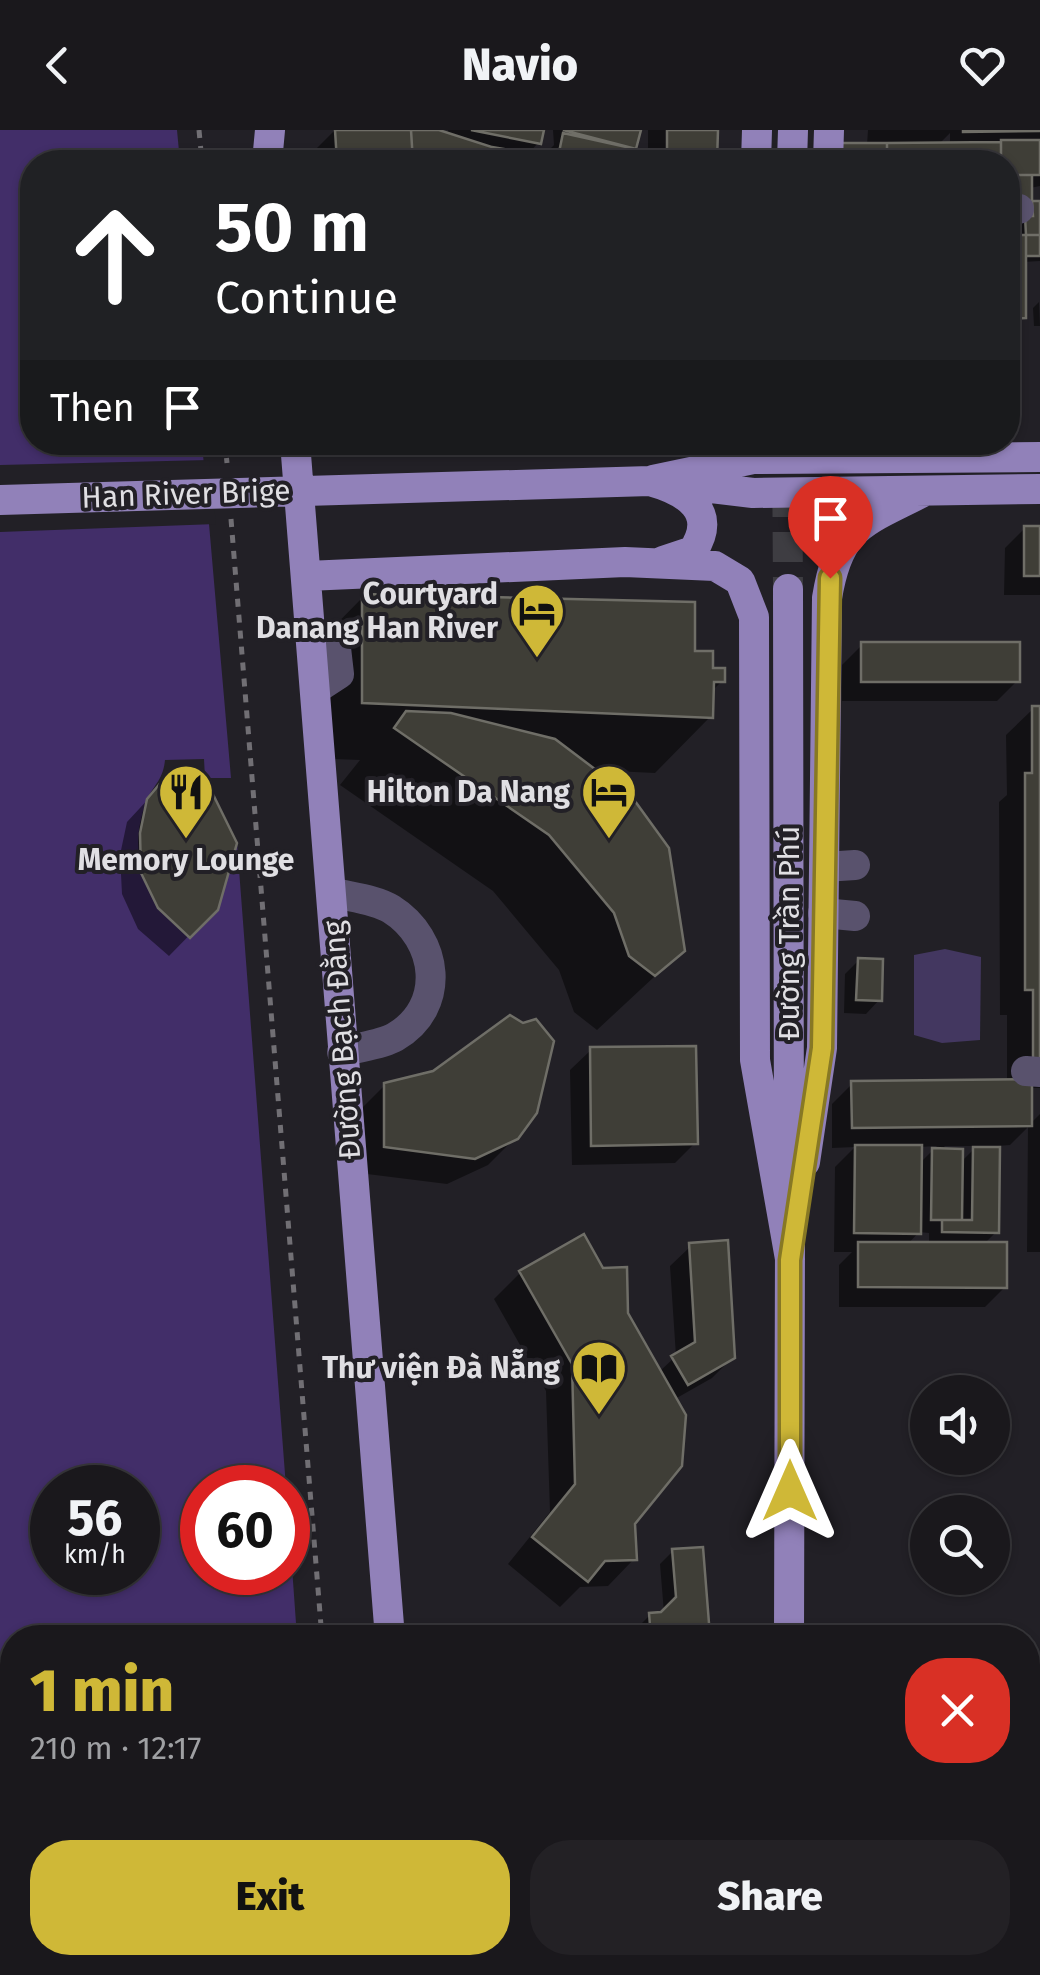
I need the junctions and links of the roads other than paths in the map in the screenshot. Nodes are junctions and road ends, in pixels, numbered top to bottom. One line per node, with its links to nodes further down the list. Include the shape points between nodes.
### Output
1 (295, 455): 11 (main road, Đường Bạch Đằng)
2 (739, 455): 7 (main road)
3 (842, 455): 6 (main road)
4 (902, 455): 6 (main road)
5 (1040, 457): 6 (main road)
6 (925, 476): 7 (main road, via 753,493); 8 (main road); 14 (main road, via 859,526 834,558 826,598)
7 (650, 481): 9 (main road, Han River Brige); 10 (main road, via 696,503 699,542 674,560)
8 (1040, 489)
9 (0, 500)
10 (625, 562): 11 (main road); 19 (main road, via 716,566 740,581 750,597 755,1060)
11 (307, 576): 15 (main road, Đường Bạch Đằng)
12 (788, 589): 19 (main road, Đường Trần Phú)
13 (855, 865): 14 (street)
14 (824, 867): 16 (main road)
15 (330, 892): 18 (main road, Đường Bạch Đằng); 18 (street, via 388,907 416,928 433,967 425,1011 394,1038)
16 (823, 913): 17 (street); 19 (main road, via 822,1048)
17 (854, 916)
18 (342, 1052): 20 (main road, Đường Bạch Đằng)
19 (790, 1260): 21 (main road, Đường Trần Phú)
20 (389, 1625)
21 (789, 1625)

